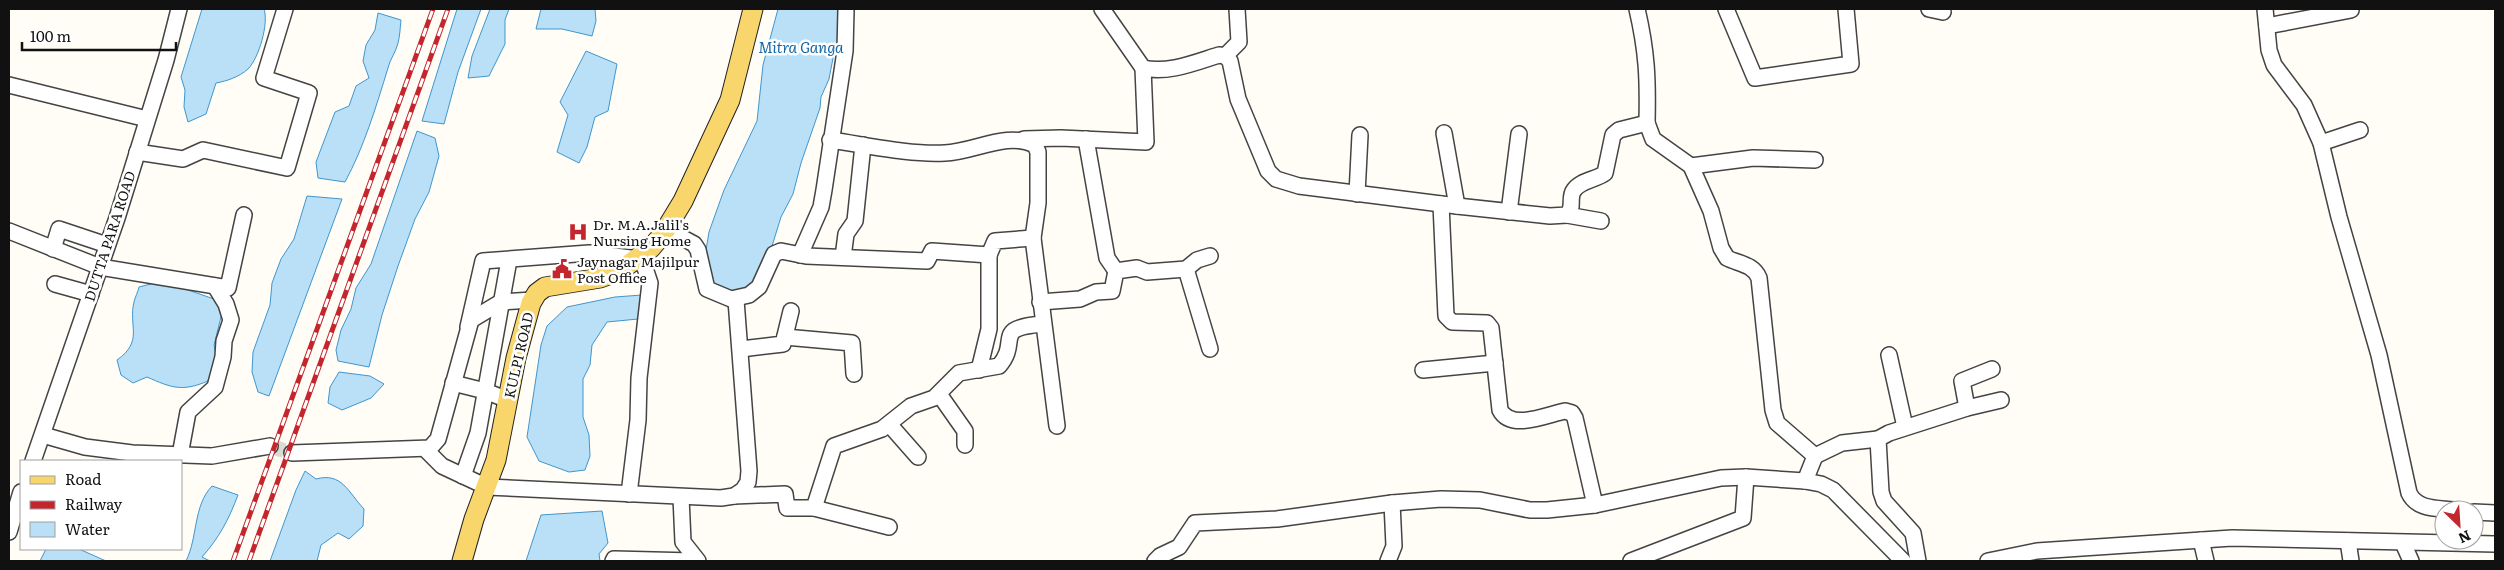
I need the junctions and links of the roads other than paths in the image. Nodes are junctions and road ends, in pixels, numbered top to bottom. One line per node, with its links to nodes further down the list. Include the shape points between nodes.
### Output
1 (179, 9): 16 (street, DUTTA PARA ROAD)
2 (285, 9): 27 (street, via 264,78 309,93 288,168 203,150 183,159)
3 (753, 9): 37 (main road, KULPI ROAD, via 730,100 683,201)
4 (846, 9): 24 (street, via 845,51)
5 (1102, 9): 14 (street)
6 (1237, 9): 13 (street, via 1239,42)
7 (1637, 9): 17 (street, via 1648,72)
8 (1726, 9): 9 (street, via 1755,78 1851,64)
9 (1849, 9)
10 (2265, 9): 12 (street)
11 (2351, 10): 12 (street)
12 (2267, 26): 25 (street, via 2274,65 2304,105)
13 (1225, 56): 14 (street, via 1160,70); 30 (street, via 1230,61 1238,99 1268,172 1287,183)
14 (1144, 68): 23 (street, via 1146,142)
15 (9, 85): 16 (street)
16 (147, 119): 27 (street, DUTTA PARA ROAD)
17 (1647, 123): 29 (street, via 1653,139); 35 (street, via 1619,130 1613,135 1605,173 1575,187 1571,195 1572,208)
18 (2360, 130): 25 (street)
19 (1444, 133): 32 (street)
20 (1519, 134): 33 (street)
21 (1360, 135): 30 (street)
22 (1017, 139): 23 (street); 26 (street, via 945,153); 39 (street, via 1035,145 1038,152 1038,203)
23 (1086, 139): 50 (street, via 1107,258)
24 (830, 140): 26 (street); 42 (street, via 821,207)
25 (2321, 143): 99 (street, via 2338,217 2378,355 2409,493 2418,505)
26 (863, 145): 45 (street, via 855,221 846,234)
27 (137, 152): 40 (street, DUTTA PARA ROAD)
28 (1815, 160): 29 (street, via 1753,158)
29 (1691, 166): 86 (street, via 1727,258 1749,266 1759,278 1773,410 1778,423)
30 (1356, 194): 31 (street)
31 (1441, 204): 32 (street); 65 (street, via 1446,316 1452,322 1487,322)
32 (1457, 206): 33 (street)
33 (1509, 212): 35 (street)
34 (244, 215): 52 (street, via 228,288)
35 (1567, 215): 36 (street)
36 (1601, 221)
37 (666, 229): 46 (main road, KULPI ROAD); 55 (street, via 694,244 707,289)
38 (10, 235): 41 (street)
39 (1033, 238): 43 (street, via 994,241); 57 (street)
40 (107, 245): 41 (street, via 59,229); 48 (street, DUTTA PARA ROAD)
41 (54, 249): 48 (street)
42 (800, 255): 45 (street); 55 (street, via 776,252 759,287)
43 (989, 255): 45 (street, via 932,251 927,260); 66 (street, via 988,328)
44 (1210, 256): 49 (street)
45 (842, 257)
46 (638, 259): 47 (street, via 589,253); 54 (main road, KULPI ROAD, via 600,278 545,287 536,293); 94 (street, via 650,284)
47 (509, 260): 56 (street); 60 (street, via 483,262)
48 (100, 267): 52 (street); 53 (street, DUTTA PARA ROAD)
49 (1186, 268): 50 (street); 63 (street)
50 (1116, 271): 57 (street, via 1112,290 1080,299)
51 (55, 284): 53 (street)
52 (215, 286): 85 (street, via 231,320 214,387 188,412)
53 (91, 294): 79 (street, DUTTA PARA ROAD)
54 (533, 300): 56 (street); 73 (main road, KULPI ROAD, via 526,317)
55 (736, 300): 62 (street)
56 (502, 302): 60 (street, via 471,320); 71 (street)
57 (1040, 302): 59 (street)
58 (791, 311): 61 (street)
59 (1043, 324): 66 (street, via 1015,329 999,366); 77 (street)
60 (468, 327): 70 (street)
61 (784, 337): 62 (street, via 783,344); 69 (street, via 852,343)
62 (741, 349): 95 (street, via 749,471 748,482)
63 (1210, 349)
64 (1889, 354): 78 (street)
65 (1495, 362): 67 (street); 98 (street, via 1500,410 1504,417 1514,421 1565,411 1572,413)
66 (979, 370): 72 (street, via 959,373)
67 (1423, 370)
68 (1992, 370): 75 (street, via 1962,381)
69 (854, 374)
70 (453, 383): 71 (street); 83 (street, via 438,439)
71 (486, 391): 73 (street); 89 (street, via 478,433)
72 (939, 394): 76 (street, via 911,406); 81 (street, via 965,431)
73 (508, 400): 92 (main road, KULPI ROAD)
74 (2001, 400): 75 (street)
75 (1967, 408): 78 (street)
76 (889, 424): 87 (street); 100 (street, via 875,433 834,446)
77 (1057, 426)
78 (1905, 427): 80 (street)
79 (42, 435): 85 (street, via 108,450); 88 (street, DUTTA PARA ROAD)
80 (1878, 439): 86 (street, via 1842,443); 115 (street, via 1881,492 1884,501 1913,533)
81 (965, 445)
82 (270, 446): 85 (street, via 212,456)
83 (425, 449): 84 (street); 89 (street, via 442,466)
84 (292, 454)
85 (180, 455)
86 (1815, 456): 91 (street)
87 (918, 457)
88 (33, 460)
89 (463, 476): 92 (street)
90 (1746, 477): 91 (street); 98 (street, via 1721,478); 113 (street, via 1743,518)
91 (1805, 482): 114 (street, via 1833,490)
92 (487, 487): 94 (street); 107 (main road, KULPI ROAD)
93 (20, 494): 102 (street)
94 (629, 494): 96 (street)
95 (734, 496): 96 (street); 100 (street, via 785,494 787,508)
96 (681, 497): 110 (street, via 683,542)
97 (1392, 502): 98 (street, via 1480,500 1530,510); 111 (street, via 1277,519 1195,522 1179,548); 112 (street, via 1394,546)
98 (1595, 504)
99 (2434, 507)
100 (814, 508): 101 (street)
101 (889, 527)
102 (9, 532)
103 (2201, 540): 104 (street); 116 (street, via 2036,551); 117 (street)
104 (2348, 541): 105 (street); 118 (street)
105 (2403, 543): 106 (street); 119 (street)
106 (2495, 544)
107 (462, 561)
108 (613, 561): 109 (street)
109 (693, 561)
110 (698, 561)
111 (1155, 561)
112 (1388, 561)
113 (1631, 561)
114 (1903, 561)
115 (1918, 561)
116 (1988, 561)
117 (2206, 561)
118 (2351, 561)
119 (2411, 561)

